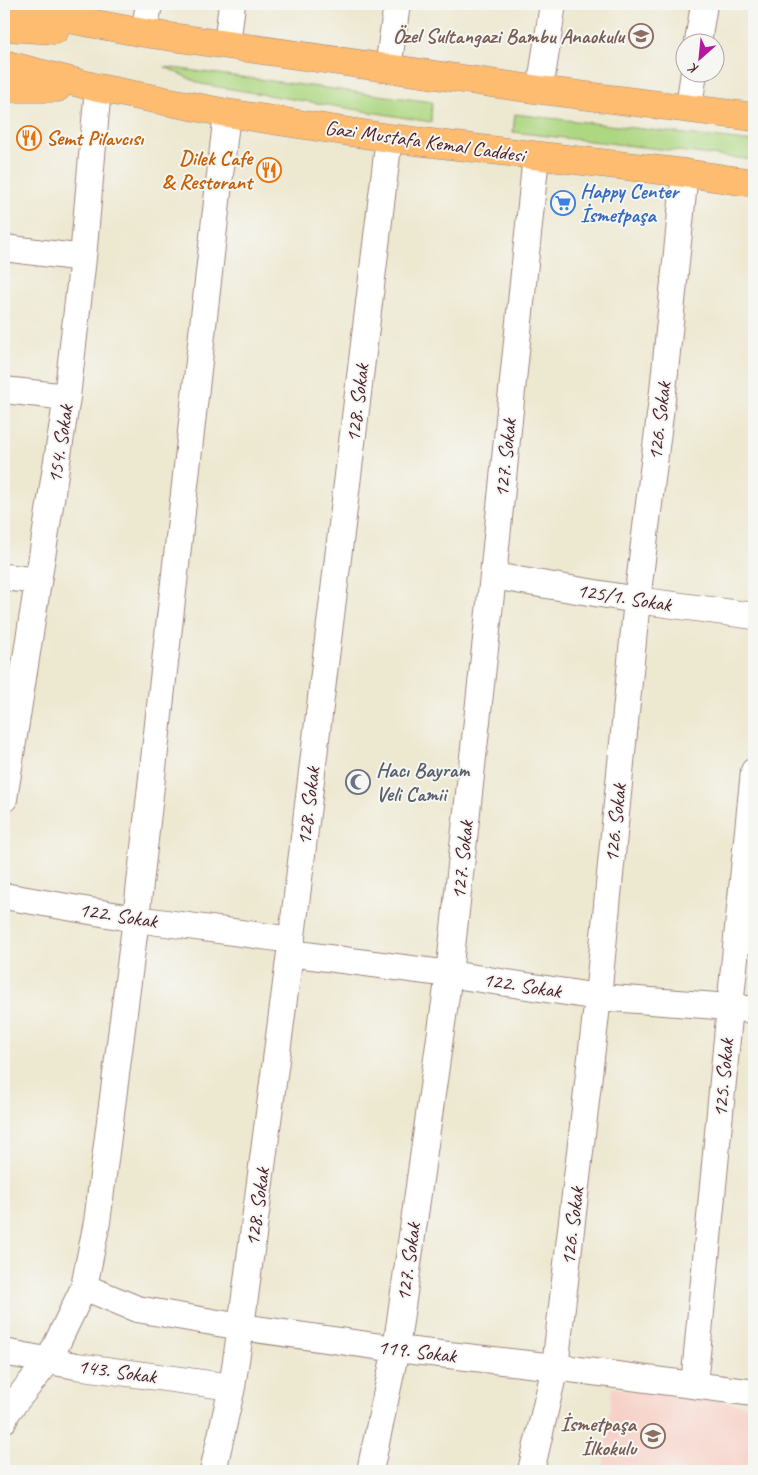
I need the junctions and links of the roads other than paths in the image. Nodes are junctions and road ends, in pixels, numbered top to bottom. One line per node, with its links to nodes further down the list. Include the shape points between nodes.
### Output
1 (149, 4): 9 (street)
2 (232, 4): 10 (street)
3 (397, 4): 12 (street)
4 (553, 4): 16 (street)
5 (704, 4): 8 (street)
6 (4, 7): 9 (main road)
7 (4, 27): 9 (main road)
8 (700, 32)
9 (144, 33): 10 (main road)
10 (227, 45): 12 (main road)
11 (4, 64): 15 (main road)
12 (388, 68): 16 (main road)
13 (693, 82): 17 (street)
14 (4, 88): 15 (main road)
15 (98, 88): 18 (main road, Gazi Mustafa Kemal Caddesi); 25 (street, 154. Sokak)
16 (540, 90): 17 (main road)
17 (689, 108): 19 (main road)
18 (227, 114): 20 (main road, Gazi Mustafa Kemal Caddesi); 37 (street)
19 (754, 117)
20 (389, 138): 21 (main road, Gazi Mustafa Kemal Caddesi); 38 (street, 128. Sokak)
21 (536, 156): 22 (main road, Gazi Mustafa Kemal Caddesi); 28 (street, 127. Sokak)
22 (685, 173): 23 (main road, Gazi Mustafa Kemal Caddesi); 31 (street, 126. Sokak, via 663,391)
23 (754, 183)
24 (4, 248): 25 (street)
25 (83, 258): 27 (street, 154. Sokak)
26 (4, 390): 27 (street)
27 (67, 397): 30 (street, 154. Sokak)
28 (493, 576): 31 (street, 125/1. Sokak); 39 (street, 127. Sokak)
29 (4, 577): 30 (street)
30 (38, 581): 33 (street, 154. Sokak)
31 (636, 600): 32 (street, 125/1. Sokak); 40 (street, 126. Sokak)
32 (754, 616)
33 (11, 707): 35 (street, 154. Sokak)
34 (754, 771): 41 (street, 125. Sokak)
35 (4, 798)
36 (4, 896): 37 (street, 122. Sokak)
37 (136, 920): 38 (street, 122. Sokak); 42 (street, via 97,1222)
38 (291, 947): 39 (street, 122. Sokak); 43 (street, 128. Sokak)
39 (449, 974): 40 (street, 122. Sokak); 44 (street, 127. Sokak)
40 (598, 996): 41 (street, 122. Sokak); 47 (street, 126. Sokak)
41 (742, 1008): 48 (street, 125. Sokak)
42 (84, 1287): 43 (street, 119. Sokak, via 137,1309); 46 (street)
43 (241, 1327): 44 (street, 119. Sokak); 49 (street, 128. Sokak)
44 (396, 1349): 47 (street, 119. Sokak); 53 (street, 127. Sokak)
45 (4, 1352): 46 (street, 143. Sokak)
46 (49, 1360): 49 (street, 143. Sokak); 51 (street)
47 (555, 1367): 48 (street, 119. Sokak); 54 (street, 126. Sokak)
48 (694, 1385): 50 (street, 119. Sokak)
49 (232, 1387): 52 (street, 128. Sokak)
50 (754, 1393)
51 (4, 1420)
52 (213, 1471)
53 (370, 1471)
54 (531, 1471)

